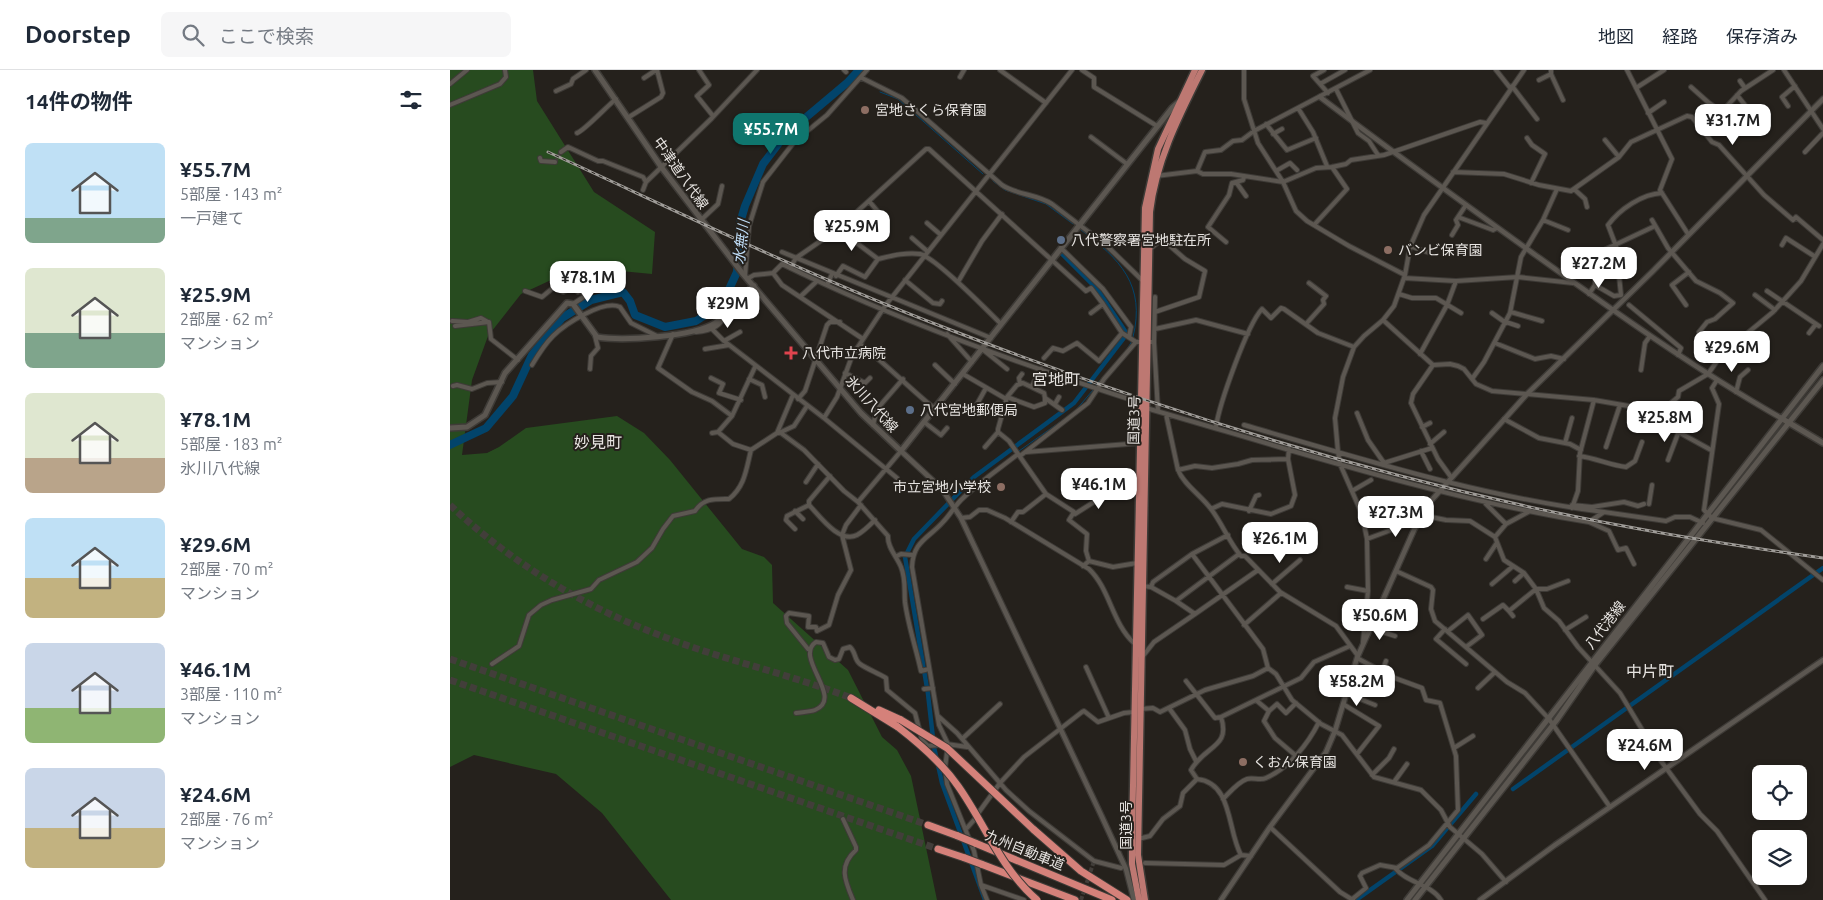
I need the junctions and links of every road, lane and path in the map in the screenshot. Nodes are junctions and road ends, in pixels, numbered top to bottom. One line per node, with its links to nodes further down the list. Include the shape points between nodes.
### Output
1 (467, 70): 35 (street)
2 (505, 70): 53 (street, via 506,77 500,84)
3 (586, 70): 43 (street, via 572,79 571,84)
4 (596, 70): 47 (main road, 中津道八代線)
5 (656, 70): 31 (street); 61 (street, via 663,93 661,97)
6 (699, 70): 59 (street, via 709,85 697,96)
7 (756, 70): 59 (street)
8 (867, 70): 32 (street)
9 (963, 70): 29 (street)
10 (1000, 70): 52 (street)
11 (1072, 70): 52 (street)
12 (1082, 70): 66 (street, via 1094,78 1094,87)
13 (1195, 70): 50 (highway, 国道3号)
14 (1202, 70): 50 (highway, 国道3号)
15 (1244, 70): 71 (street, via 1244,99)
16 (1309, 70): 30 (street)
17 (1324, 70): 30 (street)
18 (1344, 70): 36 (street)
19 (1356, 70): 28 (street)
20 (1370, 70): 28 (street)
21 (1496, 70): 39 (street)
22 (1524, 70): 39 (street)
23 (1627, 70): 40 (street)
24 (1664, 70): 40 (street)
25 (1773, 70): 41 (street)
26 (1784, 70): 37 (street)
27 (1552, 72): 33 (street); 49 (street)
28 (1360, 75): 42 (street)
29 (960, 76)
30 (1313, 76): 36 (street)
31 (644, 78)
32 (862, 78): 96 (street, via 902,98); 155 (street, via 827,115 795,141 763,182 748,233)
33 (1540, 80)
34 (1740, 81): 41 (street)
35 (450, 84)
36 (1320, 84): 44 (street)
37 (1795, 86): 54 (street, via 1782,97); 56 (street)
38 (1691, 87): 57 (street)
39 (1511, 88): 62 (street); 64 (street)
40 (1636, 88): 58 (street)
41 (1745, 88): 45 (street)
42 (1336, 89): 44 (street); 63 (street)
43 (556, 91)
44 (1328, 93): 46 (street)
45 (1737, 95): 57 (street); 67 (street)
46 (1320, 97): 55 (street); 63 (street)
47 (616, 99): 61 (main road, 中津道八代線); 73 (street)
48 (1823, 99): 56 (street)
49 (1563, 100)
50 (1183, 102): 60 (highway, 国道3号)
51 (1664, 102): 58 (street)
52 (1046, 104): 96 (street)
53 (450, 105)
54 (1788, 106)
55 (1298, 108): 65 (street); 77 (street)
56 (1811, 111): 69 (street); 95 (street)
57 (1722, 112): 72 (street)
58 (1648, 113): 70 (street)
59 (713, 116): 90 (street)
60 (1172, 116): 66 (main road, 氷川八代線); 97 (highway, 国道3号); 159 (highway, 国道3号, via 1158,148 1148,189)
61 (629, 117): 90 (main road, 中津道八代線)
62 (1537, 119)
63 (1353, 122): 81 (street); 83 (street)
64 (1486, 123): 81 (street, via 1480,122); 94 (street)
65 (1266, 124): 71 (street); 75 (street)
66 (1158, 126): 87 (main road, 氷川八代線)
67 (1763, 128)
68 (1282, 129): 75 (street)
69 (1823, 129)
70 (1656, 130): 72 (street, via 1687,116 1692,117); 84 (street, via 1631,142); 109 (street, via 1672,160 1660,190)
71 (1254, 131): 92 (street, via 1222,150 1205,152); 93 (street)
72 (1703, 132): 95 (street)
73 (577, 133)
74 (1823, 133): 82 (street)
75 (1273, 134): 77 (street, via 1287,150)
76 (1091, 137): 87 (street)
77 (1316, 138): 88 (street)
78 (1527, 138): 102 (street, via 1545,154)
79 (1605, 140): 84 (street)
80 (561, 152): 99 (street, via 568,148 643,177)
81 (1392, 152): 83 (street); 104 (street)
82 (1805, 152)
83 (1378, 156): 89 (street)
84 (1619, 157): 106 (street)
85 (540, 158): 86 (street, via 541,161)
86 (555, 162)
87 (1127, 164): 123 (main road, 氷川八代線)
88 (1327, 166): 89 (street); 101 (street)
89 (1332, 167): 124 (street, via 1346,189)
90 (662, 168): 99 (street); 118 (main road, 中津道八代線)
91 (1297, 170): 93 (street, via 1290,163)
92 (1197, 171): 97 (street); 98 (street)
93 (1276, 171): 101 (street)
94 (1453, 172): 102 (street, via 1504,174); 104 (street)
95 (1747, 175): 129 (street); 133 (street, via 1793,220 1796,218)
96 (990, 176): 108 (street); 123 (street, via 1008,188 1043,198)
97 (1156, 176): 142 (highway, 国道3号)
98 (1244, 177): 100 (street); 101 (street)
99 (646, 182): 107 (street)
100 (1236, 182): 110 (street); 134 (street, via 1232,183 1229,196 1208,227)
101 (1284, 182): 124 (street, via 1296,211)
102 (1530, 183): 105 (street)
103 (722, 186): 118 (street, via 718,204)
104 (1442, 188): 112 (street); 137 (street, via 1424,215)
105 (1557, 188): 106 (street); 119 (street)
106 (1574, 189): 113 (street, via 1585,199)
107 (644, 190)
108 (977, 192): 111 (street, via 926,149); 116 (street); 130 (street)
109 (1662, 193): 129 (street); 138 (street, via 1649,194 1610,222 1608,228)
110 (1246, 196)
111 (869, 202): 114 (street); 115 (street)
112 (1466, 205): 117 (street); 126 (street)
113 (1587, 207)
114 (858, 212): 121 (street); 127 (street)
115 (880, 213)
116 (1002, 214): 150 (street); 162 (street)
117 (1458, 217): 126 (street, via 1493,230); 131 (street, via 1458,225)
118 (701, 220): 155 (main road, 中津道八代線)
119 (1543, 220): 128 (street); 140 (street)
120 (1652, 220): 125 (street)
121 (868, 223)
122 (927, 223): 130 (street)
123 (1079, 225): 139 (main road, 氷川八代線); 159 (street, via 1107,246)
124 (1314, 225): 156 (street)
125 (1655, 226): 138 (street); 143 (street)
126 (1497, 228): 140 (street)
127 (838, 230): 148 (street); 149 (street)
128 (1568, 230)
129 (1688, 234): 143 (street)
130 (941, 235): 141 (street)
131 (1452, 235)
132 (912, 238): 141 (street)
133 (1823, 240)
134 (1226, 242)
135 (1823, 244): 147 (street)
136 (1782, 245): 147 (street, via 1786,238)
137 (1410, 246): 145 (street); 156 (street)
138 (1616, 246): 166 (street, via 1596,256); 166 (street, via 1621,296 1614,296)
139 (1061, 248): 150 (main road, 氷川八代線); 218 (street, via 1103,289 1131,327)
140 (1525, 248): 157 (street); 164 (street)
141 (927, 251): 146 (street)
142 (1148, 251): 186 (street, via 1162,239 1185,259 1206,271 1200,297); 218 (highway, 国道3号)
143 (1672, 251): 152 (street); 185 (street)
144 (782, 252): 148 (street)
145 (1430, 253)
146 (924, 256): 149 (street, via 907,254); 158 (street); 162 (street)
147 (1814, 256): 176 (street, via 1800,281)
148 (796, 258): 151 (street); 154 (street)
149 (878, 259): 154 (street, via 865,277 843,266)
150 (1052, 260): 178 (street, via 1086,290 1091,288); 200 (main road, 氷川八代線)
151 (790, 268): 153 (street, via 782,264); 160 (street)
152 (1689, 272): 181 (street, via 1672,285); 209 (street, via 1696,281 1733,303 1715,319 1706,322)
153 (774, 273): 155 (street); 173 (street, via 782,285)
154 (834, 275): 165 (street); 175 (street)
155 (745, 276): 167 (main road, 中津道八代線)
156 (1404, 276): 161 (street); 170 (street)
157 (1518, 277): 161 (street); 164 (street); 187 (street)
158 (905, 280): 175 (street); 177 (street, via 933,303)
159 (1142, 280): 218 (highway, 国道3号)
160 (817, 281): 165 (street); 173 (street)
161 (1456, 281): 180 (street)
162 (958, 282): 200 (street)
163 (1309, 282): 201 (street, via 1326,296 1322,300 1324,304)
164 (1575, 283): 171 (street)
165 (827, 285): 183 (street)
166 (1595, 285): 171 (street)
167 (754, 286): 191 (main road); 229 (main road, 氷川八代線)
168 (525, 291): 179 (street, via 542,296 554,287 562,292 574,286 585,296)
169 (1767, 291): 176 (street)
170 (1400, 294): 180 (street, via 1412,298 1436,298); 193 (street)
171 (1589, 294): 185 (street)
172 (1755, 295): 184 (street)
173 (801, 296): 197 (street)
174 (1155, 297): 186 (street)
175 (893, 299): 183 (street); 217 (street)
176 (1781, 300): 184 (street); 211 (street, via 1818,325)
177 (942, 302)
178 (1103, 304): 188 (street); 218 (street)
179 (573, 305): 192 (main road); 232 (main road, via 564,305)
180 (1447, 305): 189 (street); 227 (street)
181 (1686, 305)
182 (1629, 306): 199 (street)
183 (884, 309): 210 (street); 219 (street)
184 (1775, 310): 247 (street, via 1722,354)
185 (1612, 311): 206 (street); 231 (street)
186 (1155, 312): 205 (street)
187 (1511, 312): 194 (street); 198 (street)
188 (1091, 313)
189 (1461, 313)
190 (1492, 313): 198 (street)
191 (724, 315): 204 (street, via 723,321); 207 (main road, via 711,326)
192 (581, 316): 214 (main road); 216 (street, via 598,308 617,306 631,323); 234 (street, via 553,336)
193 (1383, 320): 225 (street); 227 (street)
194 (1542, 320)
195 (452, 321): 196 (street, via 468,322 481,318)
196 (488, 322): 202 (street); 232 (street, via 494,344)
197 (840, 322): 219 (street); 229 (street, via 827,325)
198 (1506, 322): 203 (street); 221 (street)
199 (1651, 323): 206 (street); 228 (street, via 1681,348)
200 (1001, 324): 217 (main road, 氷川八代線)
201 (1306, 324): 213 (street, via 1284,309 1281,308 1271,318 1262,309); 225 (street, via 1318,333)
202 (455, 326)
203 (1518, 326)
204 (712, 329): 207 (street); 220 (street)
205 (1155, 329): 213 (street, via 1196,320); 218 (street)
206 (1643, 331): 215 (street)
207 (693, 332): 212 (main road)
208 (740, 332): 220 (street)
209 (1699, 332)
210 (945, 333): 224 (street); 233 (street)
211 (1809, 333)
212 (674, 334): 216 (main road); 284 (street, via 658,368)
213 (1248, 334): 294 (street)
214 (595, 336): 216 (main road); 239 (street, via 598,348 591,356)
215 (1650, 336): 228 (street); 242 (street, via 1645,343)
216 (659, 337)
217 (991, 338): 224 (main road, 氷川八代線)
218 (1135, 338): 230 (street, via 1099,361 1077,344 1063,351 1053,348); 261 (street); 277 (highway, 国道3号); 281 (street)
219 (863, 339): 222 (street)
220 (724, 341): 223 (street)
221 (1495, 343): 231 (street, via 1535,359); 252 (street)
222 (860, 344): 244 (street); 251 (street)
223 (729, 345): 226 (street); 237 (street)
224 (983, 348): 233 (main road, 氷川八代線); 240 (street); 241 (street)
225 (1354, 348): 318 (street, via 1343,377 1335,418)
226 (705, 349)
227 (1420, 354): 236 (street)
228 (1678, 355): 247 (street)
229 (817, 358): 259 (main road, 氷川八代線); 270 (street, via 805,391)
230 (1044, 358)
231 (1564, 358): 264 (street)
232 (518, 360): 255 (main road)
233 (972, 362): 245 (main road, 氷川八代線)
234 (532, 365)
235 (935, 365): 256 (street)
236 (1433, 365): 252 (street, via 1458,366); 295 (street, via 1411,402)
237 (755, 366): 250 (street); 265 (street)
238 (1823, 366): 287 (main road, 八代港線)
239 (590, 369)
240 (1007, 369)
241 (1041, 369): 260 (street); 261 (street)
242 (1641, 370)
243 (1748, 370): 263 (street, via 1740,377)
244 (845, 373): 249 (street, via 865,383); 259 (street)
245 (963, 374): 256 (main road, 氷川八代線); 262 (street)
246 (1022, 374): 257 (street)
247 (1708, 374): 253 (street); 278 (street, via 1683,387 1678,397)
248 (711, 378): 271 (street, via 723,384 719,393)
249 (870, 378)
250 (749, 379): 267 (street, via 762,385); 271 (street)
251 (903, 379): 279 (street); 292 (street, via 877,410)
252 (1472, 379): 264 (street, via 1492,392)
253 (1717, 380): 263 (street); 314 (street, via 1712,388 1719,404)
254 (1823, 380): 291 (main road, 八代港線)
255 (502, 382): 258 (street, via 472,389); 296 (main road, via 481,419 467,428)
256 (955, 384): 279 (main road, 氷川八代線)
257 (1020, 384): 260 (street); 268 (street)
258 (453, 386)
259 (840, 386): 285 (street); 292 (main road, 氷川八代線)
260 (1032, 386): 269 (street, via 1044,393)
261 (1092, 387): 277 (street); 317 (street, via 1080,411)
262 (986, 388): 268 (street); 276 (street)
263 (1736, 392): 287 (street)
264 (1526, 394): 272 (street); 288 (street)
265 (793, 395): 270 (street); 303 (street)
266 (1059, 396): 273 (street)
267 (765, 397)
268 (1007, 398): 269 (street, via 1034,406 1045,403); 300 (street)
269 (1045, 398): 273 (street)
270 (798, 399): 275 (street)
271 (741, 400): 284 (street)
272 (1594, 400): 274 (street); 313 (street)
273 (1055, 404): 280 (street)
274 (1620, 405): 278 (street, via 1646,409); 310 (street)
275 (807, 406): 285 (street); 303 (street, via 794,426)
276 (976, 406)
277 (1144, 406): 281 (street); 305 (highway, 国道3号); 387 (highway, 国道3号)
278 (1666, 407): 298 (street)
279 (935, 409): 289 (main road, 氷川八代線)
280 (1062, 410)
281 (1158, 411): 283 (street)
282 (1357, 413): 316 (street, via 1368,440 1384,463)
283 (1166, 414): 294 (street); 327 (street)
284 (732, 416): 299 (street)
285 (824, 418): 325 (street)
286 (1572, 418): 306 (street)
287 (1781, 418): 291 (main road); 350 (main road, 八代港線)
288 (1504, 419): 306 (street, via 1539,438); 330 (street)
289 (924, 422): 297 (street, via 942,435); 315 (main road, 氷川八代線)
290 (1430, 423): 295 (street)
291 (1789, 424): 307 (main road); 353 (main road, 八代港線)
292 (873, 425): 315 (main road, 氷川八代線)
293 (1244, 425): 318 (street)
294 (1216, 427): 311 (street)
295 (1422, 427): 308 (street)
296 (450, 428)
297 (947, 428)
298 (1679, 431): 314 (street); 322 (street)
299 (718, 432): 302 (street); 312 (street, via 732,444)
300 (998, 432): 309 (street); 319 (street)
301 (1444, 432): 308 (street)
302 (712, 433)
303 (779, 433): 312 (street); 323 (street)
304 (1642, 442): 320 (street, via 1635,462 1626,467)
305 (1141, 443): 317 (street); 374 (highway, 国道3号)
306 (1565, 443): 313 (street)
307 (1823, 443)
308 (1431, 446): 316 (street); 330 (street)
309 (985, 447)
310 (1606, 447)
311 (1289, 449): 321 (street); 324 (street)
312 (751, 450): 415 (street, via 744,481 729,499 709,499 701,502 696,511 673,516 652,548 637,562 600,580 591,589 541,605 529,614 520,646)
313 (1581, 450): 320 (street)
314 (1711, 450): 350 (street)
315 (901, 451): 325 (street); 342 (street, via 934,481)
316 (1421, 451): 326 (street)
317 (1025, 452): 319 (street)
318 (1338, 452): 324 (street); 330 (street)
319 (1019, 455): 336 (street); 342 (street, via 971,490)
320 (1579, 456): 343 (street, via 1578,491)
321 (1288, 459): 327 (street, via 1252,460 1212,468 1194,466); 346 (street, via 1295,495 1291,506 1271,514)
322 (1668, 460)
323 (818, 464): 328 (street); 332 (street)
324 (1340, 464): 334 (street); 335 (street)
325 (884, 468): 329 (street); 340 (street)
326 (1430, 469)
327 (1178, 470): 344 (street, via 1182,479)
328 (830, 476): 340 (street); 341 (street)
329 (897, 478)
330 (1449, 479): 335 (street); 343 (street)
331 (1371, 480): 334 (street)
332 (806, 482)
333 (1652, 485): 343 (street, via 1647,504 1638,506 1624,502 1592,507)
334 (1355, 489): 365 (street)
335 (1439, 490): 339 (street); 352 (street)
336 (1046, 494): 349 (street); 356 (street, via 1018,512)
337 (1123, 495): 349 (street, via 1108,486 1097,500)
338 (1259, 495): 346 (street)
339 (1484, 501): 347 (street); 359 (street)
340 (860, 504): 355 (street); 362 (street)
341 (809, 505): 345 (street); 362 (street)
342 (955, 506): 351 (street); 369 (street)
343 (1572, 506): 348 (street)
344 (1212, 509): 346 (street, via 1222,504); 363 (street)
345 (795, 511): 354 (street); 361 (street, via 786,520)
346 (1249, 511)
347 (1530, 511): 357 (street); 359 (street)
348 (1604, 512): 357 (street); 358 (street, via 1666,521 1690,517)
349 (1074, 514): 373 (street, via 1069,520 1087,534)
350 (1706, 514): 353 (street); 358 (main road, 八代港線)
351 (961, 518): 356 (street, via 987,510); 445 (street)
352 (1420, 518): 364 (street, via 1470,521); 365 (street); 379 (street)
353 (1712, 518): 360 (main road, 八代港線); 382 (street, via 1762,530)
354 (803, 519)
355 (875, 520): 362 (street, via 858,535); 370 (street, via 888,536 888,545)
356 (1011, 522): 376 (street)
357 (1589, 522): 375 (street, via 1609,531 1618,550 1626,548)
358 (1700, 522): 360 (street); 414 (main road, 八代港線)
359 (1506, 524): 364 (street)
360 (1708, 524): 414 (main road, 八代港線)
361 (795, 528)
362 (842, 535): 409 (street, via 851,570 838,595 830,625 817,631 816,627 808,627 809,616 789,613 786,616 787,623)
363 (1228, 535): 367 (street); 368 (street)
364 (1495, 537): 366 (street)
365 (1368, 539): 391 (street)
366 (1496, 544): 371 (street); 377 (street, via 1504,560)
367 (1192, 554): 381 (street); 388 (street, via 1153,582)
368 (1239, 554): 378 (street); 381 (street)
369 (912, 555): 370 (street); 419 (street)
370 (897, 556): 419 (street, via 921,670)
371 (1486, 559)
372 (1300, 560): 385 (street)
373 (1089, 561): 374 (street, via 1113,567); 376 (street)
374 (1137, 563): 405 (highway, 国道3号)
375 (1634, 564)
376 (1083, 566): 405 (street, via 1098,578 1113,611)
377 (1512, 567): 380 (street); 386 (street)
378 (1258, 570): 385 (street); 393 (street)
379 (1396, 571): 401 (street); 402 (street, via 1431,587 1433,618)
380 (1524, 573): 384 (street); 390 (street)
381 (1209, 576): 393 (street); 394 (street)
382 (1821, 579)
383 (1568, 580): 390 (street, via 1548,589)
384 (1515, 581)
385 (1272, 584): 392 (street)
386 (1492, 584)
387 (1142, 586): 388 (street); 412 (highway, 国道3号)
388 (1151, 587): 394 (street)
389 (1347, 587): 391 (street)
390 (1536, 589): 395 (street); 403 (street, via 1544,608)
391 (1368, 591): 407 (street)
392 (1281, 593): 400 (street); 406 (street, via 1336,626)
393 (1223, 595): 396 (street); 400 (street)
394 (1176, 601): 396 (street)
395 (1509, 611): 397 (street); 399 (street, via 1503,605)
396 (1195, 614): 412 (street, via 1154,642)
397 (1513, 616)
398 (1586, 617): 403 (street)
399 (1483, 619)
400 (1244, 625): 418 (street, via 1263,650)
401 (1370, 628): 404 (street); 407 (street)
402 (1446, 630): 408 (street); 408 (street, via 1468,616 1482,635); 416 (street, via 1436,639)
403 (1565, 630): 414 (street)
404 (1395, 636)
405 (1134, 643): 435 (highway, 国道3号)
406 (1350, 646): 410 (street); 423 (street, via 1314,662 1301,678)
407 (1362, 647): 410 (street)
408 (1466, 647): 421 (street)
409 (808, 649): 437 (street, via 825,694 816,710); 449 (street, bridge, via 816,642 822,643 829,657 839,660 843,649 853,649 861,665 886,678 887,690 914,713 922,740 928,746)
410 (1358, 657): 420 (street); 428 (street)
411 (1823, 660): 457 (street)
412 (1140, 661): 435 (highway, 国道3号)
413 (1386, 661): 420 (street)
414 (1593, 663): 441 (main road, 八代港線); 444 (main road, 八代港線); 457 (street, via 1627,703)
415 (492, 664)
416 (1466, 664)
417 (1086, 667): 440 (street)
418 (1268, 668): 423 (street); 427 (street)
419 (929, 669): 424 (street)
420 (1382, 672): 451 (street, via 1422,688 1426,700 1440,703)
421 (1495, 672): 425 (street); 441 (street, via 1525,693)
422 (1186, 681): 427 (street)
423 (1284, 687): 429 (street); 431 (street)
424 (933, 688): 426 (street); 438 (street)
425 (1478, 688)
426 (924, 689)
427 (1196, 694): 434 (street); 439 (street, via 1215,718)
428 (1345, 694): 432 (street); 433 (street)
429 (1257, 701): 436 (street); 439 (street)
430 (1000, 704): 448 (street)
431 (1296, 704): 436 (street, via 1286,714 1277,704); 442 (street)
432 (1342, 704): 446 (street); 453 (street, via 1379,726)
433 (1375, 705)
434 (1169, 708): 435 (street, via 1160,712 1153,708); 455 (street, via 1185,730)
435 (1137, 711): 440 (street); 472 (highway, 国道3号); 491 (highway, 国道3号, via 1132,864)
436 (1268, 711): 454 (street, via 1264,718 1275,738)
437 (796, 713)
438 (938, 716): 448 (street); 449 (street)
439 (1221, 717): 455 (street, via 1226,730 1224,737)
440 (1109, 718): 445 (street, via 1098,722 1084,711)
441 (1549, 719): 444 (street); 471 (main road, 八代港線)
442 (1319, 722): 446 (street); 454 (street, via 1310,740)
443 (899, 724): 443 (highway, via 852,698); 486 (highway, bridge, via 944,768 1018,882); 489 (highway, bridge, via 947,748 1081,871)
444 (1553, 724): 463 (street); 471 (main road, 八代港線)
445 (1060, 729): 461 (street, via 1024,757); 490 (street, via 1126,870)
446 (1335, 731): 453 (street); 469 (street, via 1326,752)
447 (1473, 736): 451 (street)
448 (962, 739): 450 (street)
449 (948, 744): 450 (street); 470 (street, via 947,784)
450 (967, 747): 461 (street)
451 (1454, 748): 467 (street, via 1458,810)
452 (1394, 750): 458 (street)
453 (1357, 754): 458 (street)
454 (1295, 755): 462 (street, via 1267,778 1248,778)
455 (1196, 761): 459 (street, via 1192,770)
456 (1407, 764): 460 (street)
457 (1667, 767): 463 (street); 499 (street)
458 (1372, 775): 460 (street, via 1382,781)
459 (1197, 779): 462 (street, via 1211,782); 472 (street, via 1182,793 1180,806 1163,819 1150,836)
460 (1394, 782): 467 (street, via 1421,790 1441,810)
461 (1000, 783): 464 (street); 477 (street, via 1029,811 1094,861)
462 (1223, 799): 474 (street)
463 (1610, 807): 479 (street)
464 (979, 812)
465 (843, 819): 483 (street, via 856,847 846,861 843,873)
466 (974, 820): 470 (street)
467 (1448, 824): 471 (street); 478 (street, via 1429,845)
468 (928, 825): 488 (highway, 九州自動車道, bridge)
469 (1270, 827): 475 (street); 494 (street)
470 (967, 828): 481 (street)
471 (1461, 836): 479 (street); 480 (main road, 八代港線); 482 (main road, 八代港線)
472 (1138, 840): 492 (highway, 国道3号)
473 (938, 849): 487 (highway, 九州自動車道, bridge)
474 (1240, 855): 475 (street); 476 (street, via 1224,865)
475 (1251, 856): 493 (street)
476 (1145, 863)
477 (1121, 868)
478 (1395, 868): 480 (street, via 1401,876); 494 (street, via 1380,865 1362,872 1360,876 1366,888)
479 (1506, 882): 498 (street)
480 (1419, 884): 482 (street); 495 (main road, 八代港線)
481 (981, 885): 484 (street); 485 (street)
482 (1425, 887): 496 (main road, 八代港線); 497 (street)
483 (853, 900)
484 (987, 900)
485 (1024, 900)
486 (1037, 900)
487 (1074, 900)
488 (1112, 900)
489 (1127, 900)
490 (1134, 900)
491 (1139, 900)
492 (1144, 900)
493 (1221, 900)
494 (1352, 900)
495 (1406, 900)
496 (1415, 900)
497 (1441, 900)
498 (1480, 900)
499 (1765, 900)

